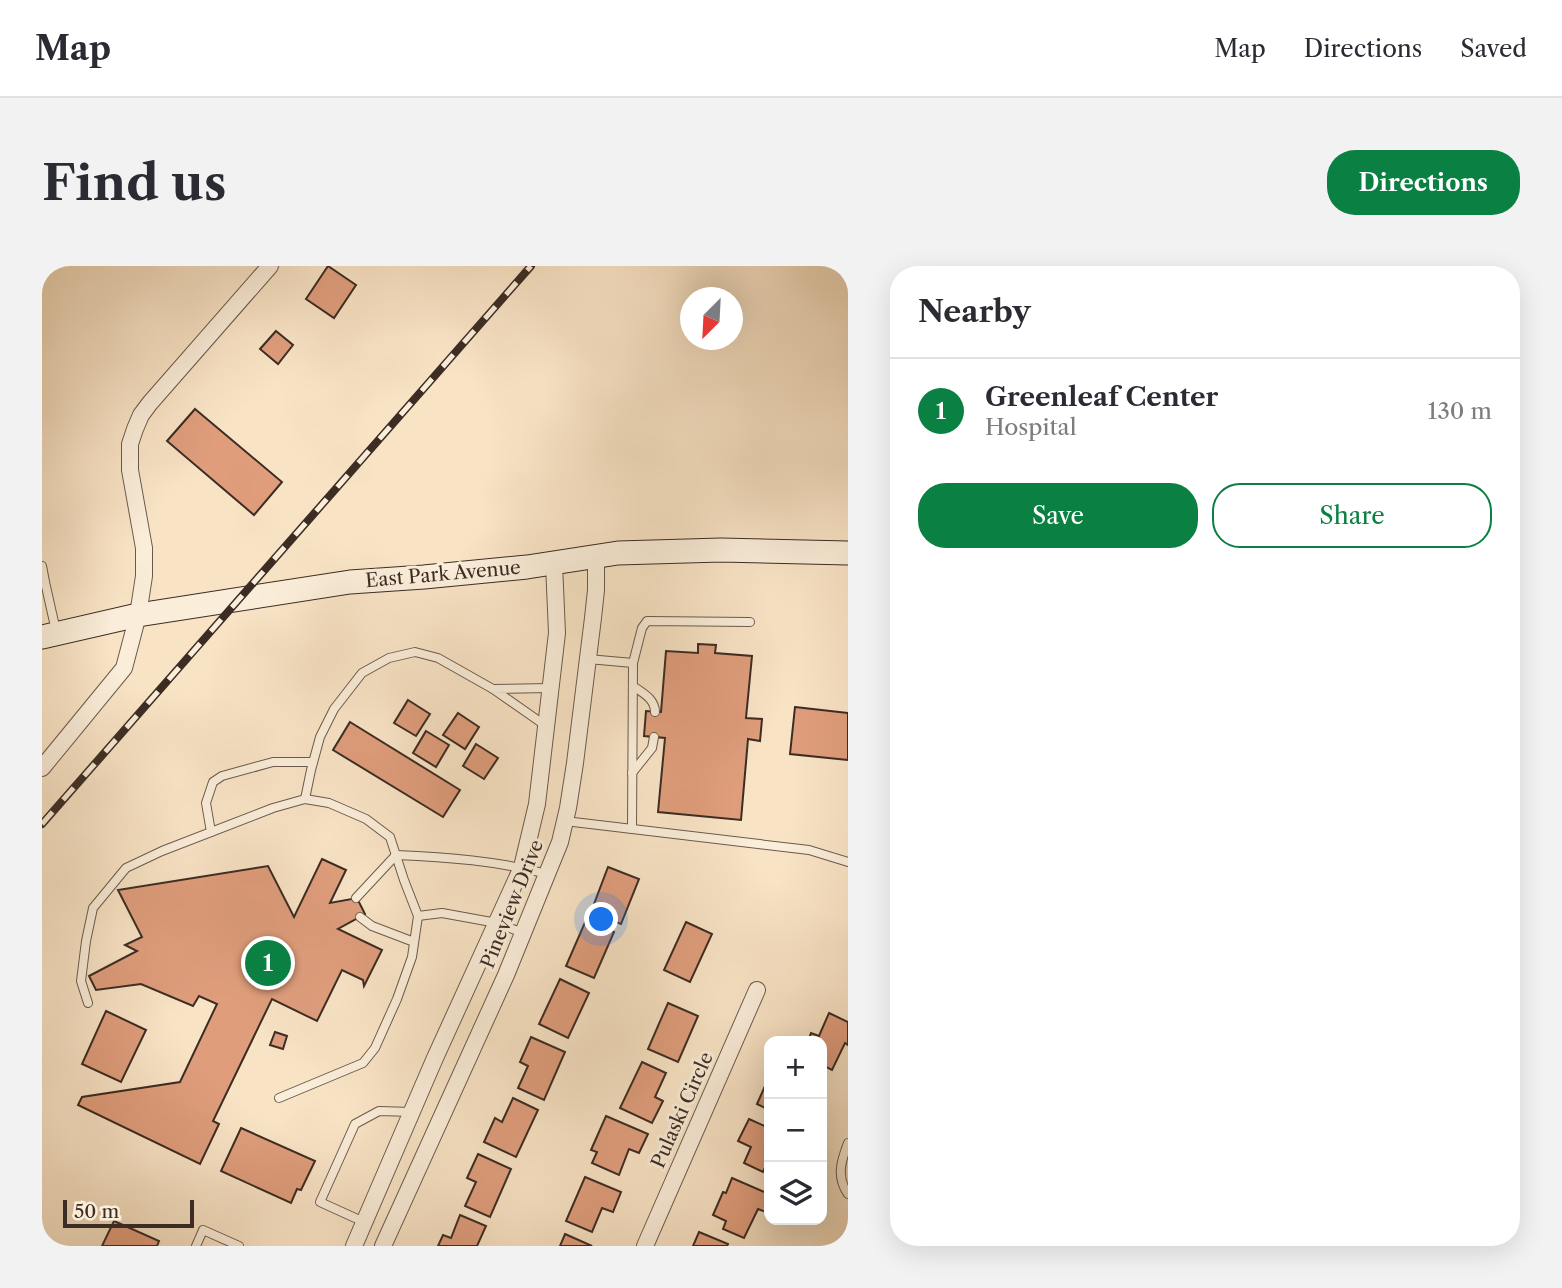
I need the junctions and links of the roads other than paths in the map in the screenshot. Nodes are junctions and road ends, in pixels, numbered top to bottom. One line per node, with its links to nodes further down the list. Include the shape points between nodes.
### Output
1 (270, 266): 7 (street, via 150,403 135,429 130,470 144,548)
2 (848, 553): 3 (main road, East Park Avenue, via 692,551)
3 (596, 556): 4 (main road, East Park Avenue); 10 (street, Pineview Drive)
4 (554, 564): 7 (main road, East Park Avenue, via 350,582); 13 (street, Pineview Drive, via 557,633)
5 (42, 566): 6 (lane)
6 (43, 582): 9 (lane)
7 (138, 615): 9 (main road, East Park Avenue); 19 (street, via 124,667)
8 (750, 622): 11 (lane, via 648,621)
9 (50, 636)
10 (588, 659): 11 (lane); 22 (street, Pineview Drive)
11 (633, 663): 12 (lane)
12 (633, 686): 15 (lane, via 653,701); 20 (lane)
13 (551, 688): 14 (lane); 16 (street, Pineview Drive)
14 (494, 689): 16 (lane); 18 (lane, via 438,658 415,652 389,657 362,673 334,709)
15 (655, 712)
16 (546, 726): 27 (street, Pineview Drive, via 537,804)
17 (654, 737): 20 (lane, via 652,748)
18 (313, 762): 21 (lane); 24 (lane, via 274,762 213,782 206,803)
19 (42, 768)
20 (632, 773): 23 (lane)
21 (305, 799): 24 (lane); 25 (lane, via 329,803 366,819 390,837)
22 (565, 821): 23 (lane); 28 (street, Pineview Drive)
23 (632, 829): 26 (lane, via 808,850)
24 (211, 832): 36 (lane, via 126,869 93,908 81,981)
25 (396, 855): 27 (lane); 29 (lane); 30 (lane)
26 (848, 862)
27 (522, 867): 28 (lane); 32 (street, Pineview Drive)
28 (547, 874): 33 (street, Pineview Drive)
29 (355, 898)
30 (418, 916): 32 (lane, via 442,913); 34 (lane)
31 (360, 917): 34 (lane)
32 (497, 923): 33 (lane); 38 (street, Pineview Drive)
33 (523, 933): 45 (street, Pineview Drive)
34 (414, 942): 37 (lane, via 397,999 375,1048 363,1063)
35 (757, 990): 46 (street, Pulaski Circle)
36 (88, 1003)
37 (279, 1098)
38 (412, 1112): 41 (street, Pineview Drive); 41 (lane, via 379,1111 355,1124 320,1202)
39 (848, 1143): 40 (lane, via 840,1177)
40 (848, 1194)
41 (364, 1222): 44 (street, Pineview Drive)
42 (195, 1246): 43 (lane, via 203,1230)
43 (239, 1246)
44 (354, 1246)
45 (383, 1246)
46 (645, 1246)

